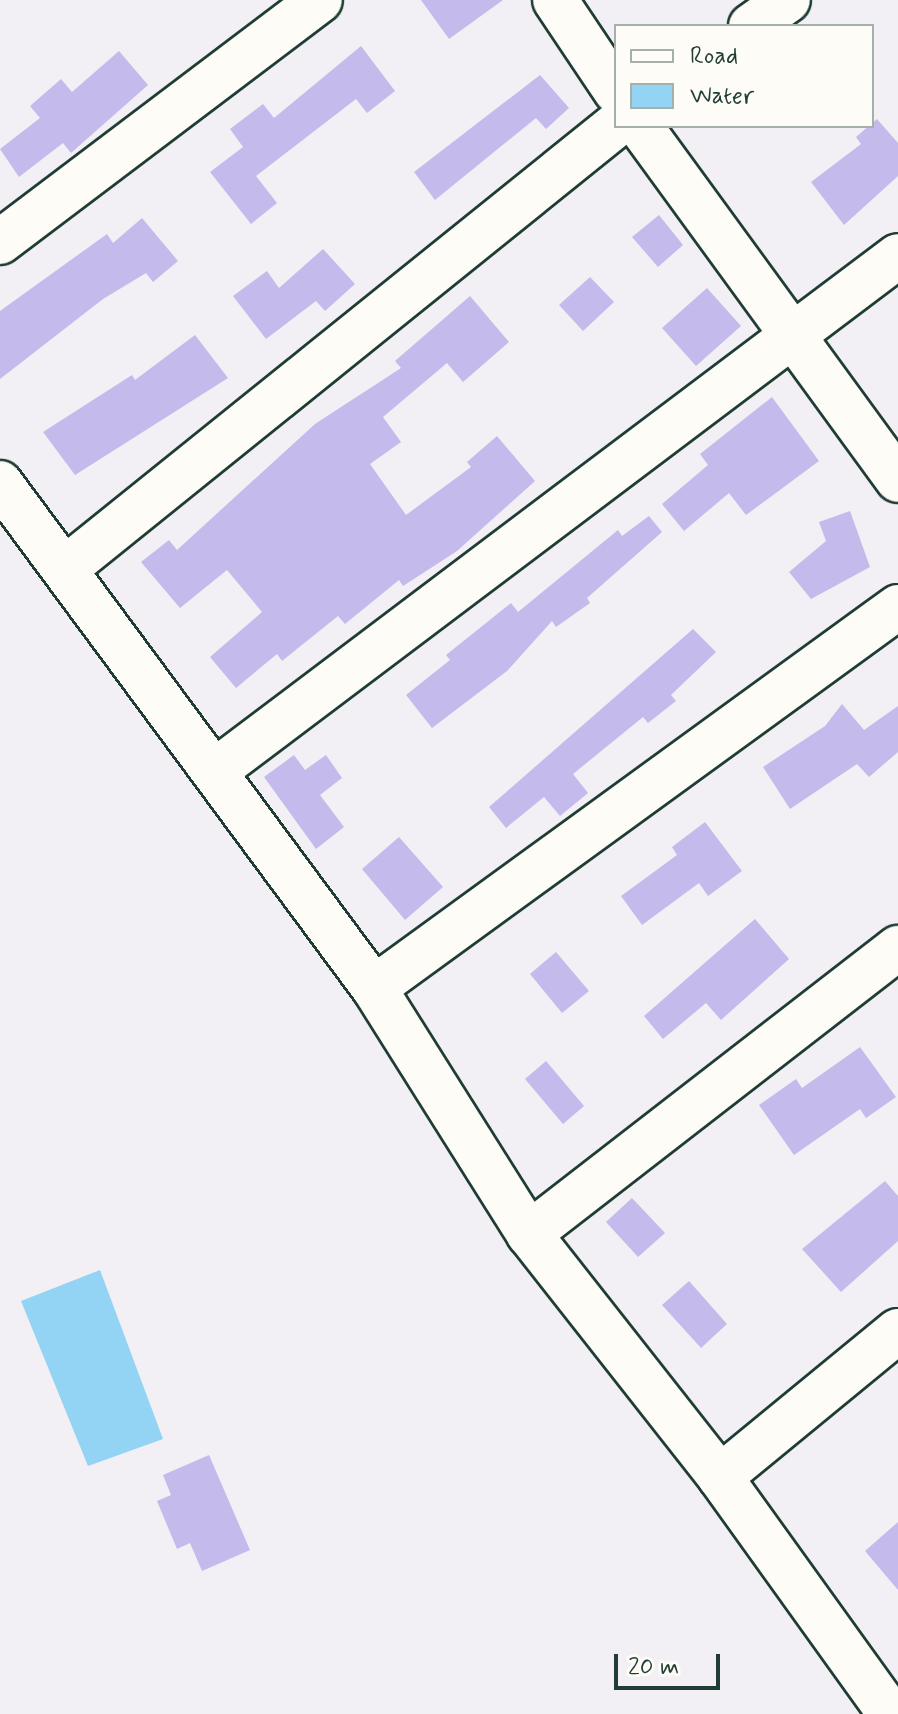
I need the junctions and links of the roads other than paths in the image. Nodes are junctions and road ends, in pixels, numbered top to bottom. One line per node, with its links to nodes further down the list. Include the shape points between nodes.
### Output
1 (320, 0): 8 (street)
2 (555, 0): 5 (street)
3 (788, 0): 4 (street)
4 (754, 24)
5 (614, 88)
6 (614, 127): 13 (street)
7 (641, 128): 10 (street)
8 (0, 242)
9 (898, 256): 10 (street)
10 (791, 337): 11 (street); 15 (street)
11 (898, 480)
12 (0, 483): 13 (street)
13 (66, 568): 15 (street)
14 (898, 607): 17 (street)
15 (215, 771): 17 (street)
16 (898, 948): 18 (street)
17 (374, 988): 18 (street)
18 (529, 1234): 20 (street)
19 (898, 1331): 20 (street)
20 (720, 1477): 21 (street)
21 (887, 1691)

